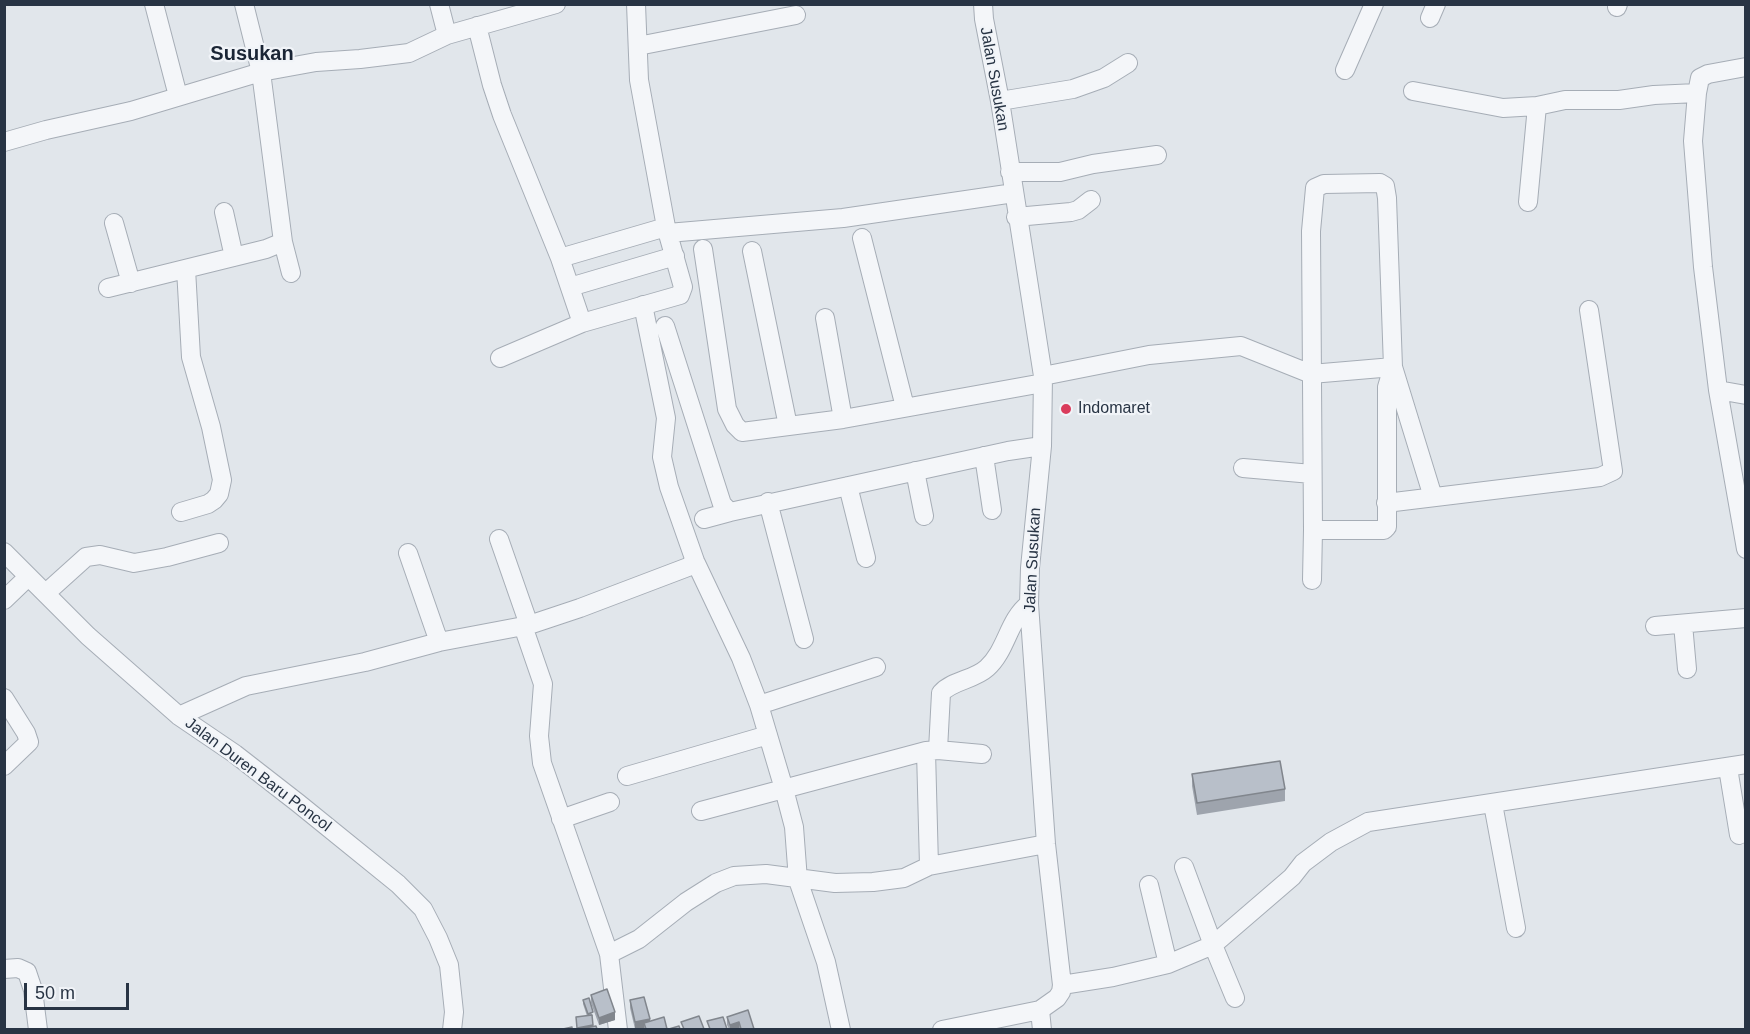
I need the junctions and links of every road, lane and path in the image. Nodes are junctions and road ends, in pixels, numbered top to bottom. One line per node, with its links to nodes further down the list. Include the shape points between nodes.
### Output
1 (154, 4): 18 (street)
2 (244, 4): 15 (street)
3 (439, 4): 10 (street)
4 (556, 4): 9 (street)
5 (636, 4): 11 (street)
6 (983, 4): 19 (street, Jalan Susukan)
7 (1374, 4): 14 (street)
8 (796, 15): 11 (street)
9 (477, 26): 10 (street); 37 (street, via 502,115)
10 (447, 35): 15 (street, via 409,52)
11 (638, 45): 30 (street, via 639,80)
12 (1128, 63): 19 (street, via 1104,78 1073,89)
13 (1746, 67): 17 (street, via 1703,75)
14 (1345, 70)
15 (261, 72): 18 (street); 32 (street)
16 (1413, 91): 20 (street, via 1503,108)
17 (1696, 93): 20 (street); 52 (street, via 1693,141)
18 (178, 96): 21 (street)
19 (1000, 102): 23 (street, Jalan Susukan)
20 (1537, 105): 26 (street)
21 (4, 142)
22 (1157, 155): 23 (street, via 1060,172)
23 (1010, 172): 24 (street, Jalan Susukan)
24 (1014, 193): 28 (street, Jalan Susukan); 30 (street, via 843,218)
25 (1091, 200): 28 (street, via 1071,212)
26 (1528, 202)
27 (224, 212): 36 (street)
28 (1016, 218): 51 (street, Jalan Susukan)
29 (114, 223): 40 (street)
30 (667, 230): 35 (street); 37 (street)
31 (862, 238): 54 (street)
32 (283, 242): 36 (street); 39 (street)
33 (703, 249): 56 (street, via 727,410 742,432)
34 (752, 251): 56 (street)
35 (675, 256): 41 (street); 43 (street, via 682,292)
36 (234, 257): 38 (street)
37 (560, 258): 41 (street)
38 (186, 269): 40 (street); 67 (street, via 191,357 222,480 214,500)
39 (291, 273)
40 (131, 283): 42 (street)
41 (570, 287): 46 (street)
42 (108, 288)
43 (643, 305): 46 (street); 78 (street, via 666,417 662,458)
44 (1589, 310): 63 (street, via 1613,471 1600,477)
45 (825, 318): 55 (street)
46 (582, 323): 48 (street)
47 (665, 326): 68 (street, via 722,504)
48 (500, 358)
49 (1393, 367): 50 (street); 50 (street, via 1385,186 1324,184 1315,188 1311,231); 63 (street); 65 (street, via 1387,387)
50 (1311, 374): 51 (street, via 1241,346 1149,355); 61 (street)
51 (1043, 380): 54 (street); 57 (street, Jalan Susukan)
52 (1718, 390): 53 (street); 74 (street)
53 (1746, 395)
54 (904, 407): 55 (street)
55 (843, 419): 56 (street)
56 (788, 426)
57 (1042, 446): 58 (street); 83 (street, Jalan Susukan)
58 (984, 456): 60 (street); 66 (street)
59 (1243, 468): 61 (street)
60 (915, 471): 62 (street); 69 (street)
61 (1312, 474): 71 (street)
62 (848, 486): 64 (street); 77 (street)
63 (1433, 497): 65 (street)
64 (768, 502): 68 (street); 88 (street)
65 (1386, 503): 71 (street, via 1386,530)
66 (992, 510)
67 (181, 512)
68 (730, 512): 70 (street)
69 (924, 516)
70 (704, 519)
71 (1313, 530): 80 (street)
72 (498, 539): 86 (street)
73 (219, 543): 81 (street, via 134,562 100,555 86,557)
74 (1746, 549)
75 (4, 552): 79 (street, Jalan Duren Baru Poncol)
76 (408, 553): 89 (street)
77 (866, 558)
78 (695, 561): 86 (street, via 580,608); 93 (street)
79 (28, 577): 81 (street, Jalan Duren Baru Poncol); 82 (street)
80 (1312, 579)
81 (46, 593): 94 (street, Jalan Duren Baru Poncol, via 88,636)
82 (4, 600)
83 (1029, 604): 96 (street, via 1016,616 986,669 941,693); 107 (street, Jalan Susukan)
84 (1746, 618): 85 (street)
85 (1683, 624): 87 (street); 91 (street)
86 (526, 625): 89 (street); 105 (street, via 543,684 539,736 542,763)
87 (1655, 626)
88 (804, 639)
89 (439, 642): 94 (street, via 365,662 246,686)
90 (876, 668): 93 (street)
91 (1687, 669)
92 (4, 698): 98 (street, via 29,742)
93 (759, 705): 95 (street)
94 (179, 716): 122 (street, Jalan Duren Baru Poncol, via 298,803 389,876 423,909 449,965)
95 (768, 735): 100 (street); 101 (street)
96 (932, 750): 97 (street); 101 (street); 108 (street)
97 (982, 754)
98 (4, 766)
99 (1737, 766): 103 (street); 106 (street)
100 (627, 776)
101 (784, 789): 104 (street); 110 (street, via 794,827)
102 (610, 802): 105 (street)
103 (1493, 804): 112 (street); 113 (street, via 1368,822 1331,842)
104 (701, 811)
105 (561, 819): 114 (street)
106 (1739, 835)
107 (1046, 844): 108 (street); 117 (street, Jalan Susukan)
108 (929, 866): 110 (street, via 904,878 873,882 835,884)
109 (1184, 867): 113 (street)
110 (798, 880): 114 (street, via 766,874 734,876 716,883 639,939); 124 (street, via 826,962)
111 (1149, 885): 115 (street)
112 (1516, 928)
113 (1213, 945): 115 (street); 118 (street)
114 (609, 954): 123 (street)
115 (1168, 964): 117 (street)
116 (4, 969): 121 (street, via 27,972)
117 (1062, 985): 119 (street, via 1057,998)
118 (1235, 998)
119 (1040, 1010): 120 (street); 126 (street)
120 (1002, 1024): 125 (street)
121 (38, 1029)
122 (452, 1029)
123 (618, 1029)
124 (841, 1029)
125 (942, 1029)
126 (1042, 1029)

